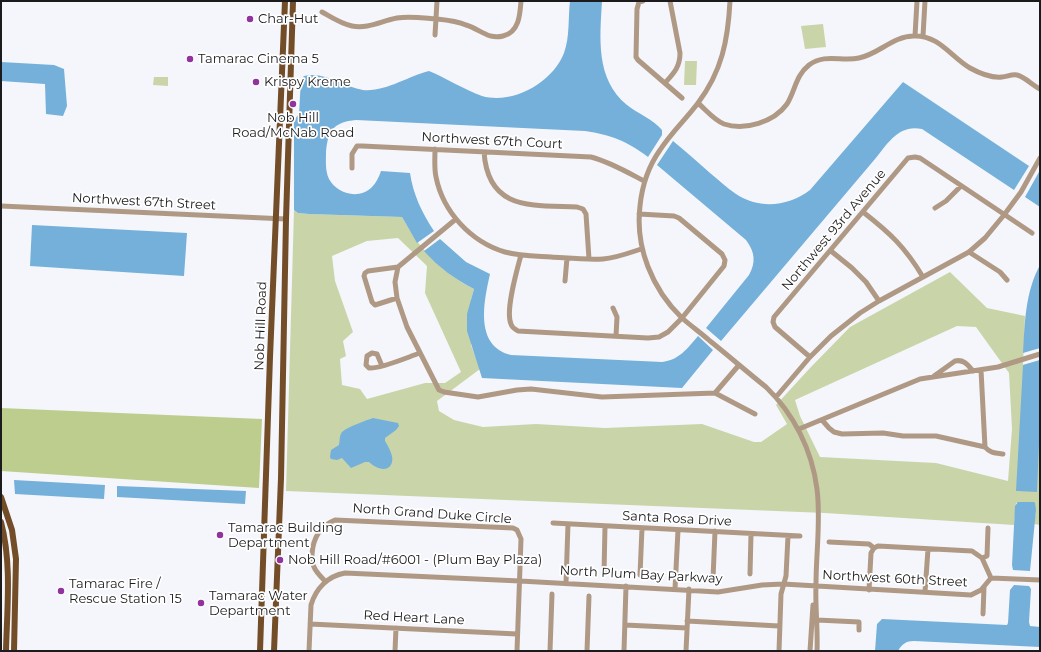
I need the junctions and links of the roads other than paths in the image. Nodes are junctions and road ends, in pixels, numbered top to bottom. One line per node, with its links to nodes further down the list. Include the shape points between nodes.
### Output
1 (285, 1): 30 (main road, Nob Hill Road)
2 (293, 1): 31 (main road, Nob Hill Road)
3 (437, 1): 11 (street)
4 (521, 1): 11 (street, via 517,25 512,32 504,36 485,35 468,25)
5 (640, 1): 15 (street, via 636,9 636,57)
6 (670, 1): 15 (street, via 680,60 675,72)
7 (730, 1): 18 (street, via 725,49 711,84)
8 (917, 1): 13 (street)
9 (925, 1): 14 (street)
10 (322, 12): 11 (street, via 342,23 359,27 408,17)
11 (436, 19): 12 (street)
12 (435, 35)
13 (915, 36): 14 (street); 18 (street, via 897,40 858,59 829,58 810,64 799,77 786,104 769,119 757,124 733,126 723,123)
14 (923, 36): 16 (street, via 939,43 971,69 996,77 1017,75)
15 (665, 83): 17 (street)
16 (1040, 89)
17 (682, 98)
18 (698, 103): 23 (street, via 660,149)
19 (435, 149): 20 (street, Northwest 67th Court); 22 (street, Northwest 67th Court, via 357,146 352,154); 32 (street, via 436,178 447,206)
20 (484, 152): 23 (street, Northwest 67th Court, via 591,157 613,164); 39 (street, via 491,182 507,198 519,203 582,209 586,214)
21 (1040, 158): 29 (street, via 1021,192)
22 (352, 168)
23 (644, 181): 28 (street)
24 (961, 186): 26 (street); 27 (street, Northwest 93rd Avenue, via 915,156 908,158); 29 (street)
25 (1, 206): 30 (street, Northwest 67th Street)
26 (935, 208)
27 (863, 212): 35 (street, Northwest 93rd Avenue); 41 (street, via 901,244)
28 (639, 214): 34 (street); 47 (street, via 679,218 722,254 725,260 724,266)
29 (1004, 215): 33 (street); 36 (street, via 985,238)
30 (275, 219): 31 (street, Northwest 67th Street); 111 (main road, Nob Hill Road)
31 (286, 219): 112 (main road, Nob Hill Road, via 284,366)
32 (456, 219): 37 (street, via 476,238 505,252); 40 (street)
33 (1032, 233)
34 (641, 249): 39 (street, via 602,259); 47 (street, via 653,279)
35 (831, 251): 45 (street, via 862,277); 51 (street, Northwest 93rd Avenue, via 774,317 773,322 775,327)
36 (969, 252): 41 (street); 43 (street, via 1000,272)
37 (520, 255): 38 (street); 48 (street, via 509,316 513,328)
38 (567, 258): 39 (street); 42 (street)
39 (589, 259)
40 (398, 267): 44 (street, via 395,282); 44 (street, via 368,271 364,276 375,305)
41 (923, 277): 45 (street)
42 (565, 280)
43 (1007, 280)
44 (397, 298): 49 (street)
45 (879, 301): 51 (street, via 831,336)
46 (613, 308): 48 (street, via 617,317)
47 (682, 318): 48 (street, via 668,332 659,336); 52 (street)
48 (616, 336)
49 (420, 353): 53 (street); 57 (street, via 439,390 469,396 488,396 531,389 602,397)
50 (1040, 354): 54 (street)
51 (810, 357): 58 (street)
52 (739, 365): 57 (street); 58 (street)
53 (382, 366)
54 (981, 370): 55 (street); 62 (street)
55 (973, 371): 56 (street); 56 (street, via 959,360)
56 (933, 376): 60 (street, via 920,379)
57 (715, 393): 59 (street)
58 (776, 397): 61 (street)
59 (755, 414)
60 (822, 420): 61 (street); 62 (street, via 834,432 842,434 936,436)
61 (799, 429): 91 (street, via 817,488)
62 (985, 447): 63 (street, via 993,453)
63 (1003, 454)
64 (1, 497): 110 (main road, via 12,530 16,560)
65 (1, 522): 109 (main road, via 8,557)
66 (552, 523): 67 (street, Santa Rosa Drive)
67 (568, 524): 68 (street, Santa Rosa Drive); 88 (street)
68 (606, 526): 69 (street, Santa Rosa Drive); 80 (street)
69 (642, 528): 71 (street, Santa Rosa Drive); 82 (street)
70 (988, 528): 79 (street, via 987,556)
71 (678, 530): 72 (street, Santa Rosa Drive); 93 (street)
72 (715, 532): 73 (street, Santa Rosa Drive); 84 (street)
73 (751, 534): 74 (street, Santa Rosa Drive); 81 (street)
74 (788, 536): 75 (street, Santa Rosa Drive); 89 (street, via 786,576)
75 (800, 536)
76 (830, 542): 77 (street, via 869,544)
77 (874, 548): 78 (street, via 878,546); 95 (street, via 871,553)
78 (928, 549): 79 (street, via 972,551); 96 (street)
79 (982, 558): 83 (street)
80 (604, 574)
81 (750, 574)
82 (640, 575)
83 (991, 578): 85 (street); 92 (street, Northwest 60th Street)
84 (713, 579)
85 (1040, 580)
86 (325, 581): 87 (street, North Plum Bay Parkway, via 339,574 350,573); 87 (street, North Grand Duke Circle, via 312,563 313,544 322,528 330,522 339,520 513,528 517,530 521,539); 102 (street, via 312,599)
87 (520, 581): 88 (street, North Plum Bay Parkway); 108 (street)
88 (566, 583): 90 (street, North Plum Bay Parkway)
89 (783, 584): 91 (street, North Plum Bay Parkway); 94 (street, North Plum Bay Parkway, via 718,592); 104 (street)
90 (626, 586): 93 (street, North Plum Bay Parkway); 103 (street)
91 (816, 586): 95 (street, Northwest 60th Street); 100 (street); 121 (street)
92 (984, 587): 96 (street, Northwest 60th Street, via 970,595); 99 (street)
93 (675, 589): 94 (street, North Plum Bay Parkway)
94 (689, 590): 101 (street)
95 (869, 590): 96 (street, Northwest 60th Street)
96 (925, 592)
97 (552, 594): 116 (street)
98 (589, 596): 117 (street)
99 (983, 614)
100 (817, 620): 107 (street, via 860,622); 122 (street)
101 (687, 621): 104 (street); 106 (street)
102 (310, 624): 105 (street, Red Heart Lane); 113 (street)
103 (625, 625): 106 (street); 118 (street)
104 (779, 626): 120 (street)
105 (396, 628): 108 (street, Red Heart Lane); 114 (street)
106 (687, 628): 119 (street)
107 (859, 630)
108 (517, 634): 115 (street)
109 (6, 651)
110 (14, 651)
111 (260, 651)
112 (274, 651)
113 (309, 651)
114 (395, 651)
115 (517, 651)
116 (550, 651)
117 (587, 651)
118 (624, 651)
119 (686, 651)
120 (779, 651)
121 (810, 651)
122 (817, 651)

